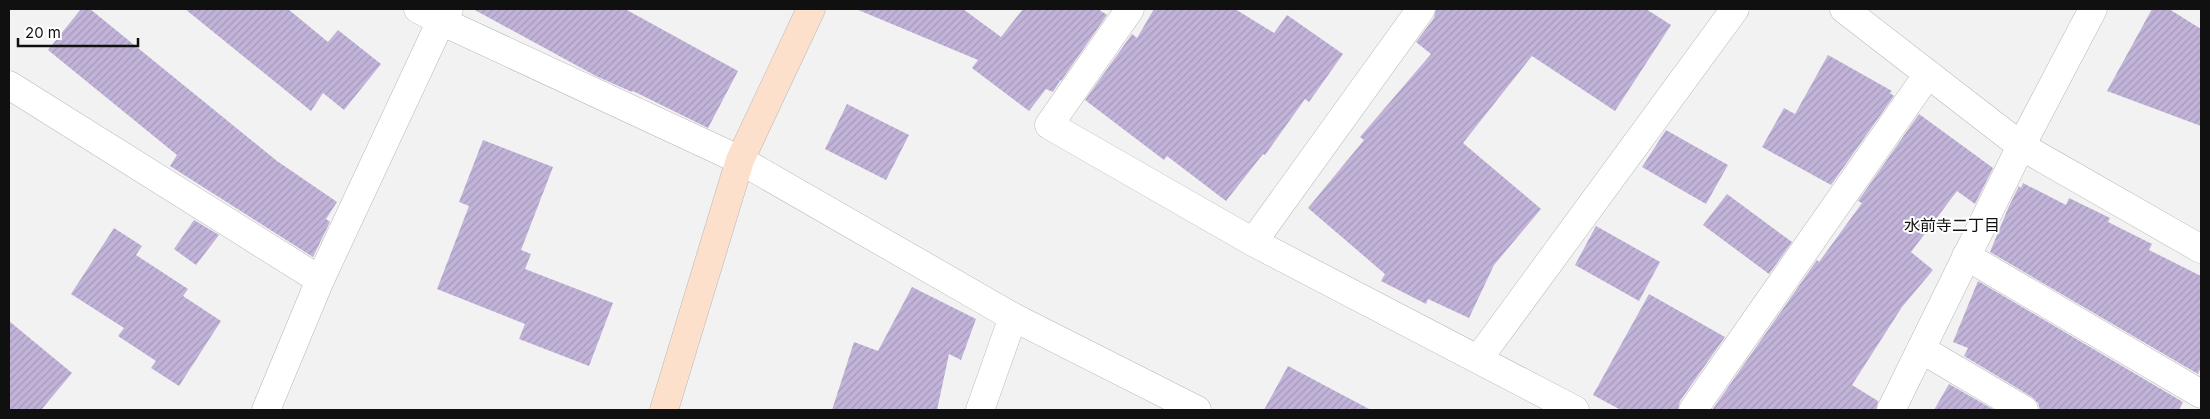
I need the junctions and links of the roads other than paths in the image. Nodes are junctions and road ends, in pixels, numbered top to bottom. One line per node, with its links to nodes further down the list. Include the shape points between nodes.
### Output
1 (811, 9): 11 (street)
2 (1130, 9): 12 (street, via 1049,125)
3 (1421, 9): 12 (street)
4 (1735, 9): 18 (street)
5 (1844, 9): 8 (street)
6 (2093, 9): 10 (street)
7 (436, 13): 11 (street); 15 (street)
8 (1928, 74): 10 (street); 25 (street)
9 (9, 85): 15 (street)
10 (2021, 146): 13 (street); 14 (street)
11 (740, 160): 16 (street); 21 (street)
12 (1253, 242): 18 (street)
13 (2201, 249)
14 (1966, 256): 17 (street); 19 (street)
15 (320, 280): 20 (street)
16 (1013, 317): 22 (street); 23 (street)
17 (1921, 349): 26 (street); 27 (street)
18 (1478, 358): 24 (street)
19 (2201, 394)
20 (266, 410)
21 (664, 410)
22 (980, 410)
23 (1198, 410)
24 (1575, 410)
25 (1693, 410)
26 (1890, 410)
27 (2024, 410)

